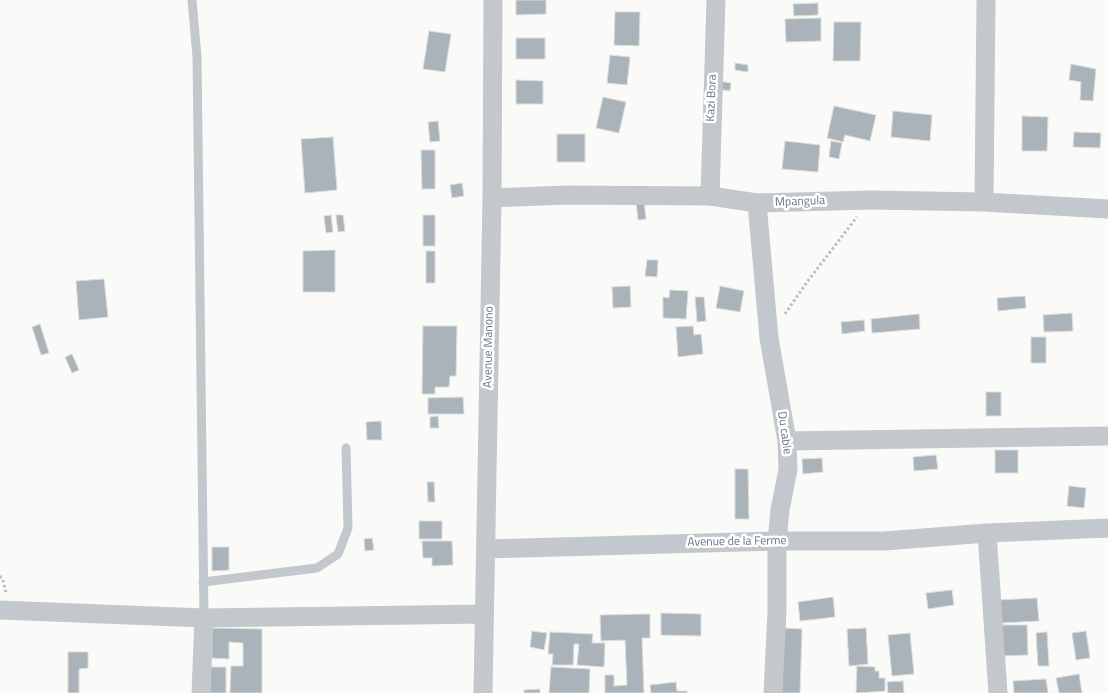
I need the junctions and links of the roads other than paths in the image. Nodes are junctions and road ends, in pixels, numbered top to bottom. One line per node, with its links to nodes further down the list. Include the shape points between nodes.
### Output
1 (192, 0): 17 (lane, via 196,57)
2 (493, 0): 6 (street, Avenue Manono)
3 (716, 0): 5 (street, Kazi Bora)
4 (986, 0): 7 (street)
5 (710, 196): 6 (street, Mpangula, via 566,194); 8 (street, Mpangula)
6 (492, 198): 16 (street, Avenue Manono)
7 (984, 202): 8 (street, Mpangula); 9 (street, Mpangula)
8 (757, 203): 11 (street, Du cable, via 769,338)
9 (1108, 209)
10 (1108, 436): 11 (street)
11 (787, 442): 15 (street, Du cable, via 788,469)
12 (346, 448): 17 (lane, via 348,528 338,554 317,568)
13 (1108, 528): 14 (street, Avenue de la Ferme)
14 (988, 533): 15 (street, Avenue de la Ferme, via 884,541); 24 (street)
15 (777, 540): 16 (street, Avenue de la Ferme); 23 (street, Du cable)
16 (486, 549): 19 (street, Avenue Manono)
17 (203, 582): 20 (lane)
18 (0, 610): 20 (street)
19 (484, 614): 20 (street); 22 (street, Avenue Manono)
20 (204, 618): 21 (street)
21 (202, 693)
22 (483, 693)
23 (773, 693)
24 (998, 693)

